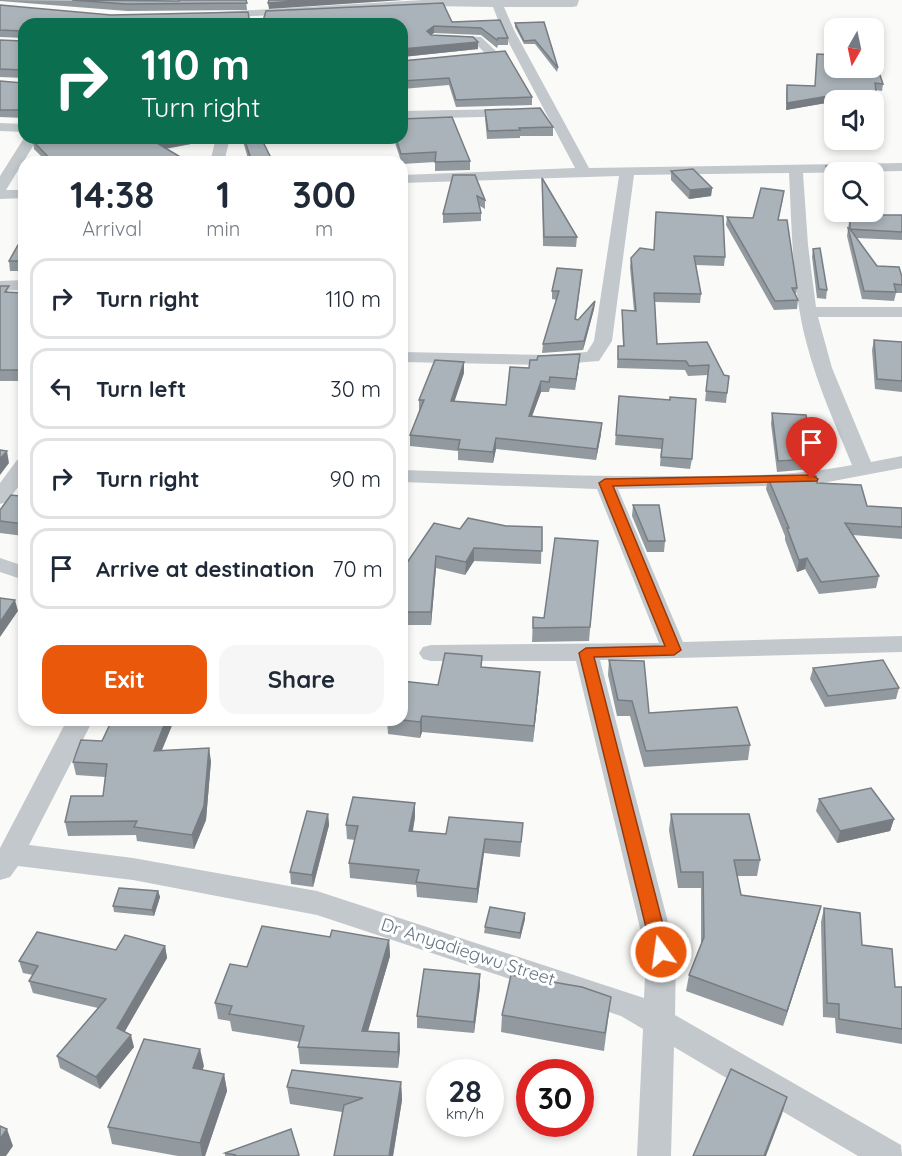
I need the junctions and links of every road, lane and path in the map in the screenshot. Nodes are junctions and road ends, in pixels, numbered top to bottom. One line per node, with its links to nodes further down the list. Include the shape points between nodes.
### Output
1 (574, 0): 2 (street, via 573,4)
2 (498, 4): 5 (street, via 394,4); 7 (street)
3 (206, 15): 4 (street)
4 (218, 18)
5 (233, 18)
6 (435, 38): 7 (street, via 477,39 487,55)
7 (520, 51): 8 (street)
8 (540, 111): 9 (street); 16 (street)
9 (408, 115)
10 (0, 127): 11 (street)
11 (18, 128)
12 (18, 159): 18 (street)
13 (902, 168): 14 (street)
14 (796, 169): 15 (street); 23 (street, via 802,276)
15 (627, 171): 16 (street); 25 (street, via 603,341 593,357)
16 (584, 172): 17 (street)
17 (408, 179)
18 (0, 188)
19 (18, 194): 20 (street)
20 (0, 195)
21 (18, 285): 22 (street)
22 (0, 286)
23 (809, 312): 24 (street); 27 (street, via 822,367)
24 (902, 312)
25 (408, 357)
26 (902, 462): 27 (street)
27 (864, 470): 30 (street, via 812,479)
28 (18, 472): 31 (street)
29 (408, 476): 30 (street)
30 (605, 483): 35 (street)
31 (0, 498)
32 (0, 565): 33 (street)
33 (18, 571)
34 (902, 644): 35 (street)
35 (674, 650): 37 (street)
36 (431, 653): 37 (street)
37 (586, 653): 40 (street, via 661,952)
38 (77, 726): 39 (street)
39 (6, 861): 40 (street, Dr Anyadiegwu Street, via 134,869 316,903 631,1006)
40 (657, 1021): 41 (street); 42 (street, Dr Anyadiegwu Street)
41 (654, 1156)
42 (889, 1156)

